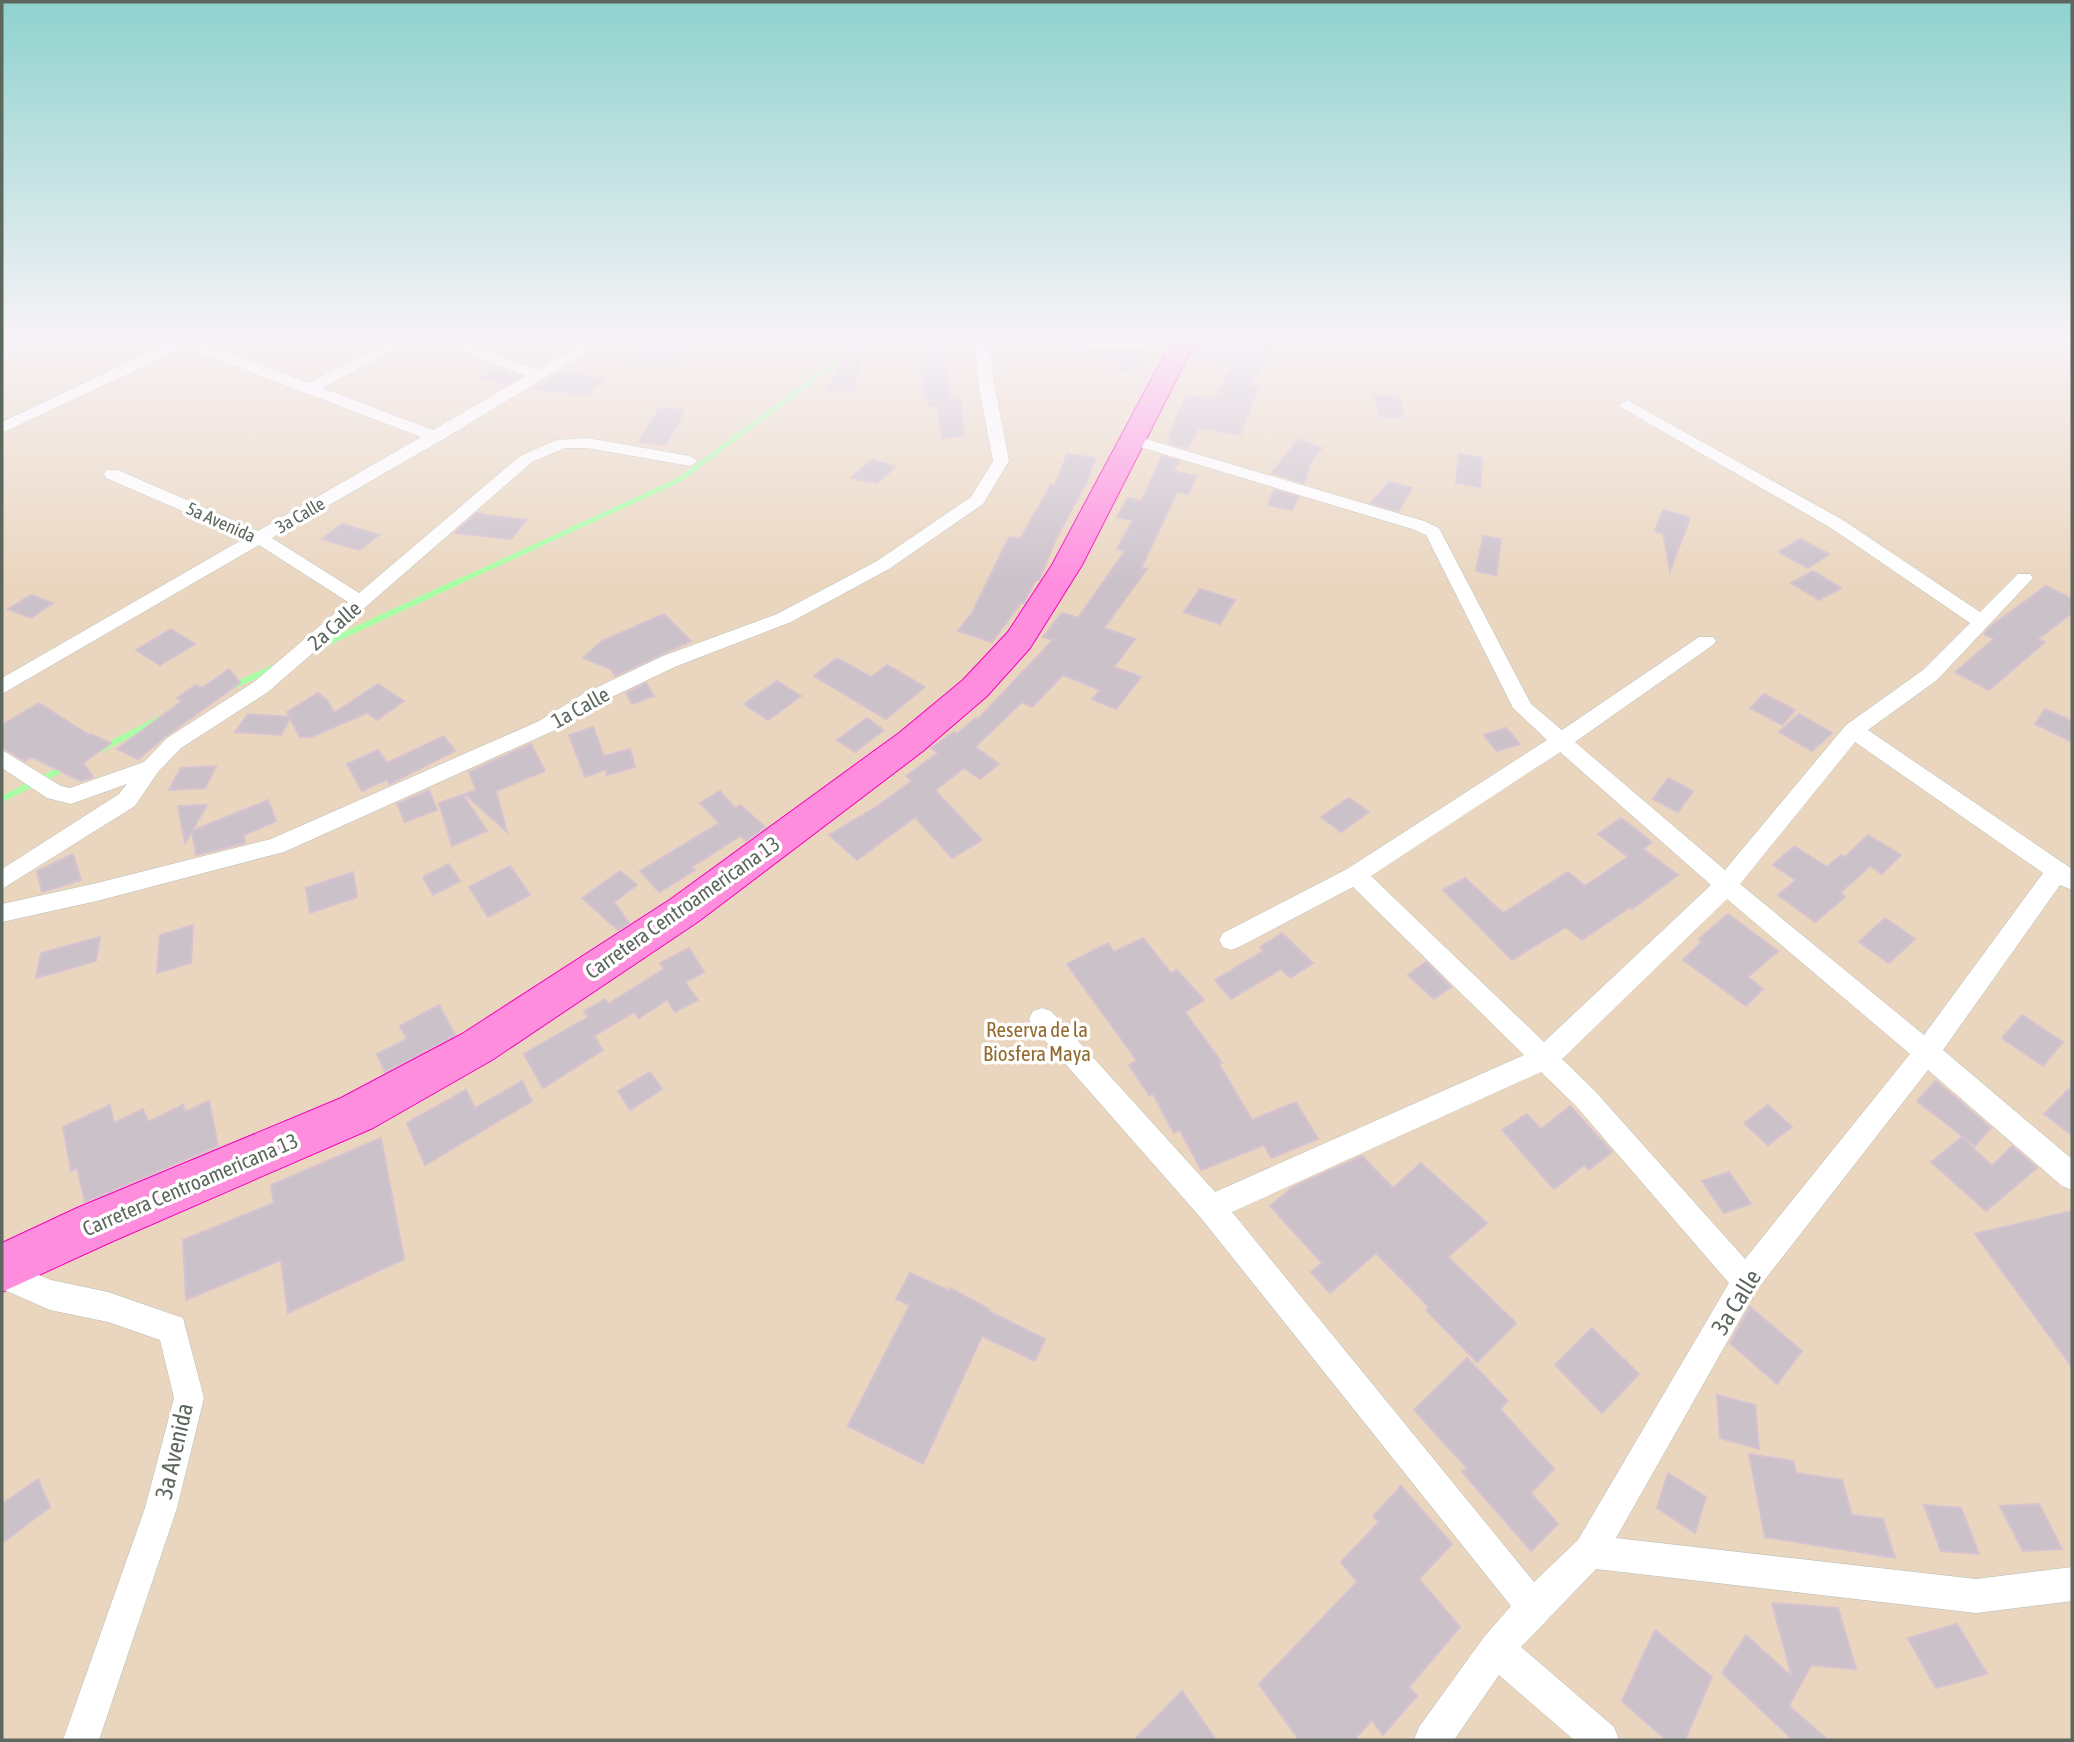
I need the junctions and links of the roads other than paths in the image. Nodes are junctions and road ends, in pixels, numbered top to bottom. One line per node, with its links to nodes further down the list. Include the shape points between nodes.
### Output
1 (397, 422): 6 (street)
2 (461, 422): 6 (street, 3a Calle)
3 (994, 422): 24 (street, 1a Calle, via 1001,461 977,500 883,565 783,618 670,661 546,726 276,846)
4 (1142, 422): 7 (highway, Carretera Centroamericana 13)
5 (1657, 422): 13 (street, via 1837,524)
6 (436, 437): 10 (street, 3a Calle)
7 (1133, 440): 17 (street, via 1433,532 1523,708); 31 (highway, Carretera Centroamericana 13, via 1060,576 1019,640 975,688 911,743 685,910 477,1047 358,1113)
8 (690, 461): 12 (street, 2a Calle, via 587,443 548,448 526,460)
9 (112, 474): 10 (street, 5a Avenida)
10 (260, 538): 12 (street, 5a Avenida); 15 (street, 3a Calle)
11 (2024, 578): 13 (street)
12 (361, 602): 19 (street, 2a Calle, via 261,687 174,743)
13 (1982, 622): 16 (street, via 1930,675)
14 (1706, 641): 17 (street)
15 (2, 687)
16 (1853, 730): 21 (street); 23 (street)
17 (1562, 741): 20 (street); 23 (street)
18 (2, 758): 19 (street, via 55,792 71,796)
19 (151, 766): 22 (street, 2a Calle, via 127,800)
20 (1355, 876): 25 (street); 28 (street)
21 (2065, 876): 27 (street, 3a Calle)
22 (2, 880)
23 (1726, 885): 27 (street); 28 (street)
24 (2, 913)
25 (1231, 940)
26 (1042, 1019): 30 (street)
27 (1926, 1054): 29 (street); 33 (street, 3a Calle)
28 (1545, 1058): 30 (street); 33 (street)
29 (2072, 1177)
30 (1211, 1209): 36 (street)
31 (2, 1268)
32 (2, 1274): 38 (street, 3a Avenida, via 50,1295 108,1307 172,1329 189,1398 161,1508)
33 (1746, 1281): 34 (street, 3a Calle)
34 (1590, 1552): 35 (street, via 1976,1596); 36 (street, 3a Calle)
35 (2072, 1584)
36 (1533, 1607): 37 (street, 3a Calle)
37 (1496, 1649): 39 (street, 3a Calle); 40 (street)
38 (81, 1740)
39 (1432, 1740)
40 (1601, 1740)

